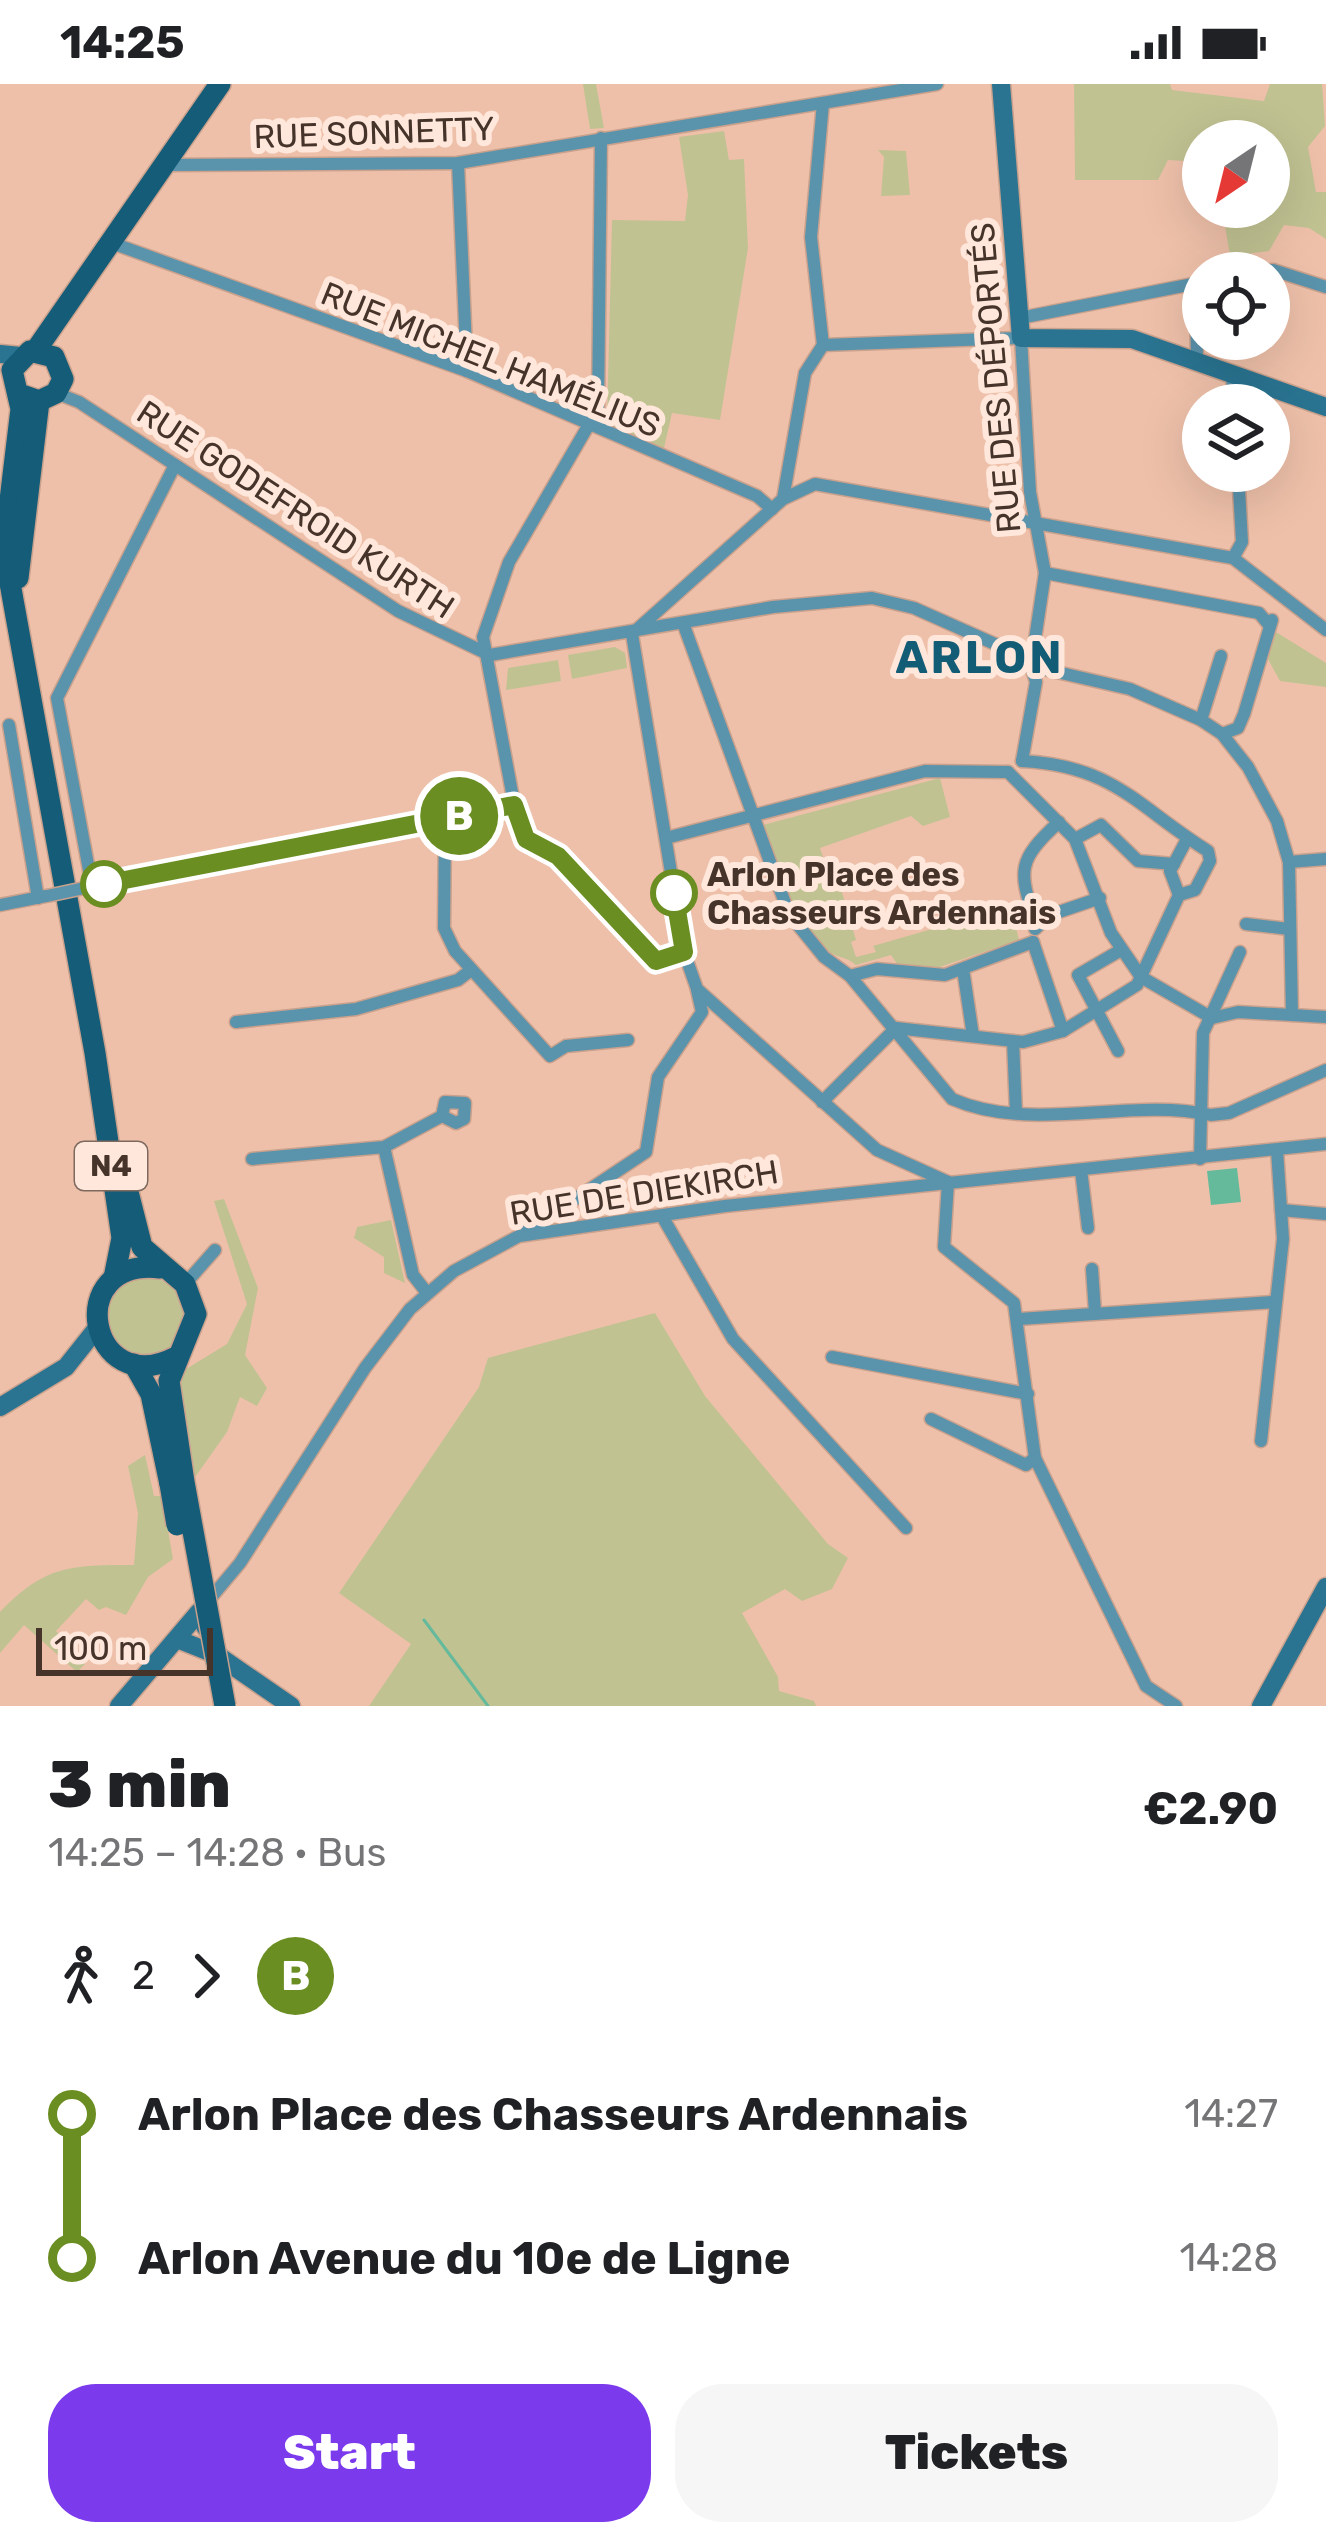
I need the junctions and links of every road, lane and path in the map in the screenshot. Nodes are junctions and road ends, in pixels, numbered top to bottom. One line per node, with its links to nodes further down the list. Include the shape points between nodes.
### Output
1 (220, 84): 7 (main road, N4)
2 (937, 84): 4 (street, RUE SONNETTY)
3 (1000, 84): 13 (main road, RUE DES DÉPORTÉS)
4 (823, 103): 5 (street, RUE SONNETTY); 15 (street, via 811,237)
5 (601, 139): 6 (street, RUE SONNETTY); 22 (street, via 598,409)
6 (458, 163): 7 (street, RUE SONNETTY); 17 (street)
7 (166, 165): 8 (main road, N4)
8 (115, 241): 17 (street, RUE MICHEL HAMÉLIUS); 19 (main road, N4)
9 (1290, 275): 11 (street)
10 (1182, 287): 12 (street)
11 (1326, 287)
12 (1051, 315): 13 (street); 14 (street, via 1046,326)
13 (1020, 328): 14 (main road); 15 (street); 24 (street, RUE DES DÉPORTÉS)
14 (1053, 335): 16 (main road, via 1132,339)
15 (823, 345): 26 (street, via 805,373)
16 (1197, 361): 18 (main road)
17 (467, 371): 22 (street, RUE MICHEL HAMÉLIUS)
18 (1232, 374): 20 (street); 21 (main road)
19 (35, 376): 23 (street, RUE GODEFROID KURTH); 80 (main road, N4, via 15,615)
20 (1233, 384)
21 (1326, 407)
22 (589, 426): 26 (street, RUE MICHEL HAMÉLIUS); 34 (street, via 500,580 484,637)
23 (175, 465): 34 (street, RUE GODEFROID KURTH, via 398,610); 52 (street, via 57,698)
24 (1033, 485): 27 (street, RUE DES DÉPORTÉS); 28 (street, via 1038,509)
25 (1239, 492): 29 (street, via 1243,542)
26 (777, 504): 27 (street, via 815,484 846,486); 33 (street)
27 (1035, 522): 28 (street); 30 (street, RUE DES DÉPORTÉS)
28 (1058, 526): 29 (street)
29 (1233, 558): 32 (street)
30 (1045, 573): 36 (street, RUE DES DÉPORTÉS); 39 (street, via 1259,613 1271,622 1238,728)
31 (683, 623): 33 (street); 36 (street, via 872,598 914,608); 44 (street)
32 (1326, 630)
33 (632, 634): 34 (street); 46 (street)
34 (490, 655): 42 (street)
35 (1221, 656): 37 (street)
36 (1030, 666): 37 (street, via 1130,689); 40 (street, RUE DES DÉPORTÉS, via 1036,682)
37 (1201, 720): 39 (street)
38 (9, 725): 54 (street)
39 (1222, 734): 50 (street, via 1269,799)
40 (1022, 760): 41 (street); 48 (street, via 1097,772)
41 (1008, 772): 44 (street, via 925,771); 45 (street)
42 (514, 805): 43 (street); 62 (street, via 526,839 558,856 651,958)
43 (445, 818): 52 (street); 65 (street, via 444,928)
44 (752, 818): 46 (street); 66 (street, via 789,914)
45 (1059, 822): 47 (street); 58 (street, via 1027,855 1022,893)
46 (666, 838): 62 (street)
47 (1075, 839): 51 (street, via 1101,825 1138,861); 55 (street)
48 (1186, 841): 51 (street); 53 (street, via 1208,851 1210,861 1195,890)
49 (1326, 859): 50 (street)
50 (1289, 862): 59 (street)
51 (1174, 864): 53 (street, via 1170,877)
52 (90, 886): 54 (street, bridge)
53 (1180, 895): 67 (street)
54 (42, 897): 56 (street)
55 (1100, 898): 58 (street); 61 (street)
56 (0, 905)
57 (1246, 923): 59 (street)
58 (1036, 925): 60 (street)
59 (1289, 929): 70 (street)
60 (1033, 942): 64 (street); 75 (street)
61 (1121, 950): 67 (street); 69 (street, via 1078,975)
62 (684, 952): 68 (street)
63 (1240, 952): 72 (street)
64 (963, 969): 66 (street); 76 (street)
65 (471, 970): 73 (street, via 356,1009); 77 (street, via 550,1056 566,1046)
66 (850, 976): 74 (street)
67 (1142, 977): 69 (street); 72 (street)
68 (697, 989): 82 (street); 93 (street, via 702,1012 658,1077 646,1152)
69 (1094, 1014): 75 (street); 79 (street)
70 (1292, 1015): 71 (street); 72 (street)
71 (1326, 1017)
72 (1212, 1018): 84 (street, via 1199,1054)
73 (236, 1022)
74 (896, 1028): 76 (street); 82 (street); 83 (street, via 952,1099)
75 (1064, 1031): 78 (street)
76 (973, 1036): 78 (street)
77 (628, 1040)
78 (1013, 1041): 83 (street)
79 (1118, 1051)
80 (95, 1053): 101 (main road, N4, via 139,1238); 103 (main road, N4, via 122,1238)
81 (1326, 1070): 84 (street, via 1229,1113)
82 (822, 1102): 92 (street, via 877,1150)
83 (1016, 1112): 84 (street)
84 (1199, 1112): 90 (street)
85 (442, 1116): 87 (street)
86 (1326, 1144): 88 (street, RUE DE DIEKIRCH)
87 (384, 1147): 89 (street); 105 (street, via 413,1276)
88 (1277, 1150): 90 (street, RUE DE DIEKIRCH); 94 (street)
89 (252, 1159)
90 (1200, 1159): 91 (street, RUE DE DIEKIRCH)
91 (1081, 1170): 92 (street, RUE DE DIEKIRCH); 98 (street)
92 (948, 1182): 96 (street, RUE DE DIEKIRCH); 108 (street, via 944,1246 1001,1291)
93 (570, 1205): 97 (street); 99 (street)
94 (1281, 1210): 95 (street); 106 (street)
95 (1326, 1214)
96 (662, 1216): 97 (street, RUE DE DIEKIRCH); 120 (street, via 734,1339)
97 (575, 1226): 99 (street, RUE DE DIEKIRCH)
98 (1088, 1228)
99 (519, 1236): 105 (street, RUE DE DIEKIRCH)
100 (215, 1250): 104 (street)
101 (160, 1268): 103 (main road); 104 (main road)
102 (1092, 1269): 107 (street)
103 (114, 1278): 109 (main road, N4, via 98,1300)
104 (185, 1284): 110 (main road, via 194,1330)
105 (428, 1293): 122 (street, RUE DE DIEKIRCH, via 365,1368 276,1510)
106 (1274, 1302): 107 (street); 117 (street)
107 (1095, 1312): 108 (street)
108 (1019, 1319): 114 (street)
109 (97, 1328): 112 (main road); 113 (main road)
110 (176, 1357): 112 (main road, via 148,1366); 119 (main road, via 168,1390)
111 (832, 1357): 114 (street)
112 (128, 1362): 113 (main road, via 90,1359); 119 (main road, via 151,1394)
113 (66, 1367): 115 (main road)
114 (1028, 1394): 118 (street)
115 (0, 1407)
116 (931, 1419): 118 (street, via 1011,1460 1026,1465)
117 (1261, 1441)
118 (1035, 1458): 129 (street, via 1146,1686)
119 (177, 1483): 126 (main road, bridge); 127 (main road, bridge)
120 (906, 1528)
121 (1326, 1587): 130 (main road)
122 (199, 1612): 123 (main road, RUE DE DIEKIRCH); 124 (main road)
123 (177, 1639): 124 (main road); 125 (main road, RUE DE DIEKIRCH)
124 (217, 1655): 128 (main road)
125 (119, 1706)
126 (211, 1706)
127 (224, 1706)
128 (291, 1706)
129 (1176, 1706)
130 (1261, 1706)

